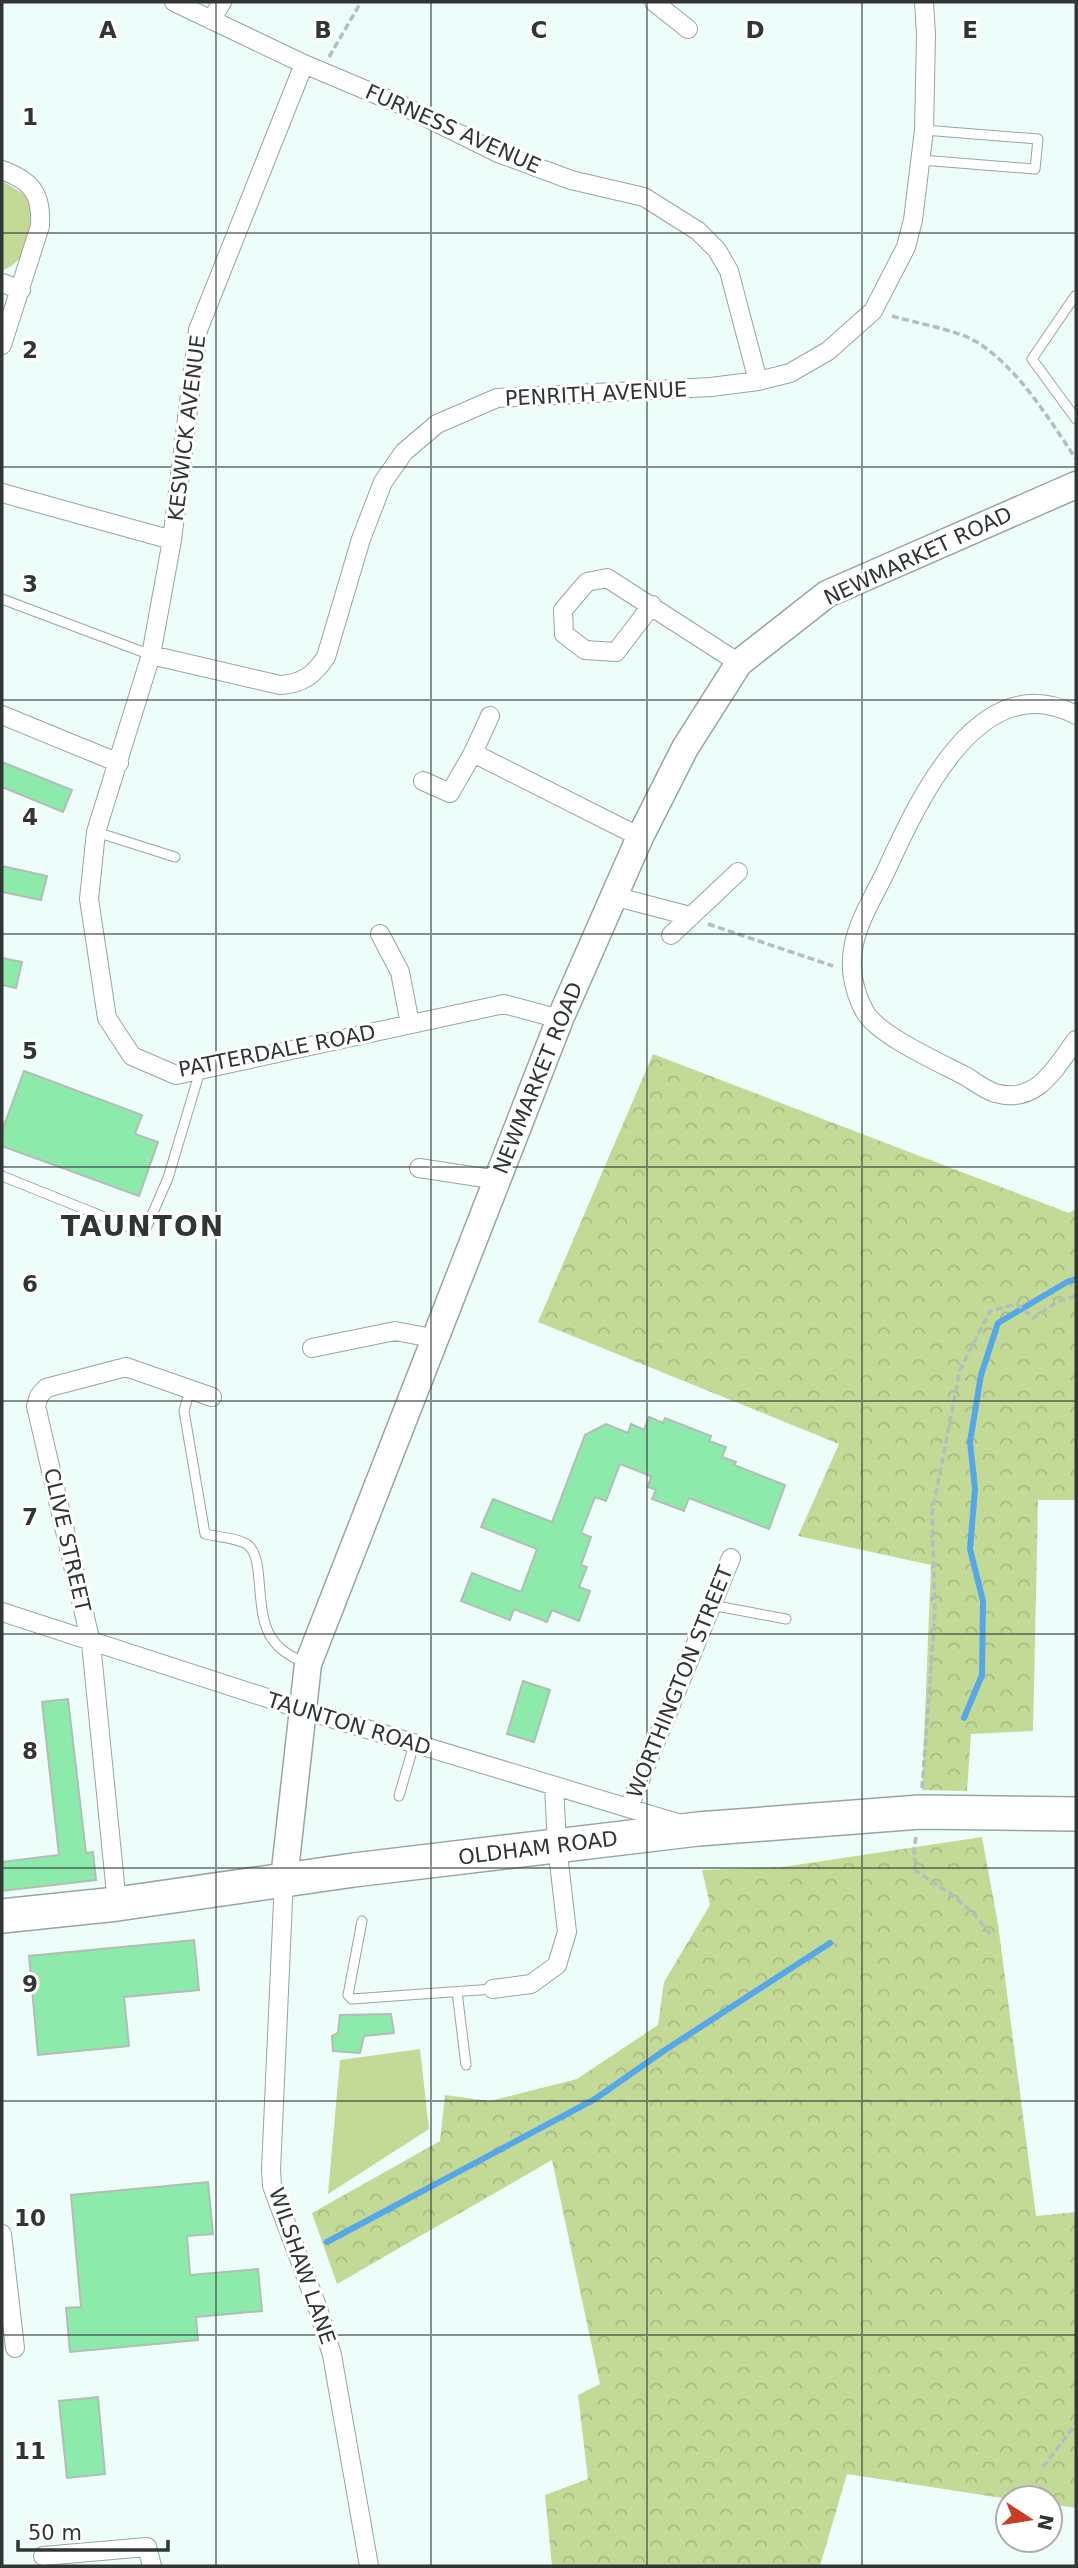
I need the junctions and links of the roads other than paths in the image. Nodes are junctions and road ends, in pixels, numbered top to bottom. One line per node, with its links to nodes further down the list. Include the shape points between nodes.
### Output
1 (174, 2): 5 (street, FURNESS AVENUE)
2 (222, 2): 5 (street)
3 (654, 2): 6 (street)
4 (924, 2): 8 (street, PENRITH AVENUE)
5 (211, 20): 7 (street, FURNESS AVENUE)
6 (688, 29)
7 (304, 64): 15 (street, FURNESS AVENUE, via 498,153 570,180 644,197 698,231 729,271); 19 (street, KESWICK AVENUE, via 198,330)
8 (924, 130): 9 (street, PENRITH AVENUE); 9 (lane, via 1038,139 1035,169)
9 (921, 160): 15 (street, PENRITH AVENUE, via 906,247 873,311 828,351 790,373)
10 (2, 170): 12 (street, via 21,177 41,205 40,226)
11 (2, 283): 12 (street)
12 (21, 290): 14 (street)
13 (1075, 296): 16 (lane, via 1032,359)
14 (2, 345)
15 (758, 381): 22 (street, PENRITH AVENUE, via 497,398 437,424 404,452 383,482 326,657 316,673 279,685)
16 (1076, 419)
17 (1076, 485): 23 (street, NEWMARKET ROAD, via 827,594)
18 (2, 493): 19 (street)
19 (172, 540): 22 (street, KESWICK AVENUE)
20 (2, 599): 22 (lane)
21 (652, 605): 21 (street, via 616,652 585,650 564,635 563,610 587,582 607,578); 23 (street)
22 (151, 655): 28 (street, KESWICK AVENUE)
23 (739, 663): 31 (street, NEWMARKET ROAD, via 685,748)
24 (2, 715): 28 (street)
25 (1076, 715): 40 (street, via 1037,705 1010,707 965,736 915,808 855,939 852,967 866,1014 885,1032 995,1093 1023,1094 1043,1084)
26 (490, 716): 27 (street)
27 (473, 753): 29 (street, via 450,793); 31 (street)
28 (119, 763): 30 (street, PATTERDALE ROAD)
29 (423, 781)
30 (96, 832): 32 (lane); 41 (street, PATTERDALE ROAD, via 89,899 107,1018 132,1056 176,1075)
31 (640, 837): 34 (street, NEWMARKET ROAD)
32 (175, 857)
33 (738, 872): 35 (street)
34 (613, 896): 35 (street); 38 (street, NEWMARKET ROAD)
35 (690, 916): 37 (street)
36 (380, 934): 39 (street, via 400,972)
37 (671, 934)
38 (560, 1019): 39 (street, PATTERDALE ROAD, via 505,1004); 44 (street, NEWMARKET ROAD)
39 (410, 1024): 41 (street, PATTERDALE ROAD)
40 (1076, 1040)
41 (200, 1069): 43 (lane, via 167,1178 144,1233)
42 (419, 1168): 44 (street)
43 (2, 1176)
44 (498, 1180): 45 (street, NEWMARKET ROAD)
45 (437, 1339): 46 (street, via 395,1331); 54 (street, NEWMARKET ROAD)
46 (312, 1348)
47 (190, 1389): 48 (street, CLIVE STREET); 53 (street, CLIVE STREET, via 126,1367 46,1388 39,1396 36,1406); 54 (lane, via 184,1411 205,1534 245,1543 254,1551 265,1630 289,1657)
48 (212, 1397)
49 (731, 1558): 50 (street, WORTHINGTON STREET)
50 (712, 1605): 52 (lane); 59 (street, WORTHINGTON STREET)
51 (2, 1612): 53 (street, TAUNTON ROAD)
52 (786, 1619)
53 (91, 1643): 55 (street, TAUNTON ROAD); 64 (street, CLIVE STREET)
54 (309, 1664): 55 (street, NEWMARKET ROAD)
55 (304, 1710): 56 (street, TAUNTON ROAD); 63 (street, NEWMARKET ROAD)
56 (414, 1744): 57 (street, TAUNTON ROAD); 58 (lane)
57 (554, 1786): 59 (street, TAUNTON ROAD); 62 (street)
58 (399, 1796)
59 (629, 1807): 61 (street, TAUNTON ROAD)
60 (1076, 1814): 61 (highway, OLDHAM ROAD, via 920,1812)
61 (698, 1829): 62 (highway, OLDHAM ROAD)
62 (557, 1845): 63 (highway, OLDHAM ROAD); 67 (street, via 566,1932 557,1965 531,1984)
63 (284, 1880): 64 (highway, OLDHAM ROAD); 75 (street, WILSHAW LANE, via 272,2186 332,2355)
64 (117, 1904): 65 (highway, OLDHAM ROAD)
65 (2, 1916)
66 (362, 1922): 68 (lane, via 350,1997)
67 (493, 1989): 68 (lane)
68 (457, 1992): 69 (lane)
69 (466, 2065)
70 (2, 2234): 71 (street)
71 (3, 2258): 72 (street)
72 (15, 2348)
73 (43, 2556): 74 (street, via 147,2547)
74 (152, 2566)
75 (369, 2566)

